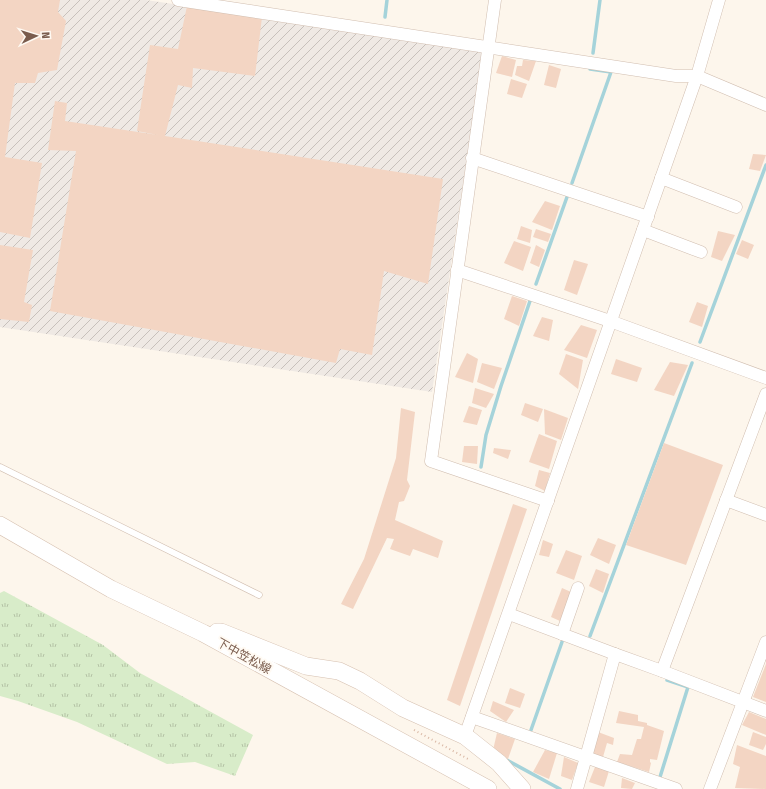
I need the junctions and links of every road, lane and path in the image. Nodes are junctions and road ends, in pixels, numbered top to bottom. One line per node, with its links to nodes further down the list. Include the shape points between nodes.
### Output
1 (178, 0): 4 (street)
2 (495, 0): 4 (street)
3 (719, 0): 5 (street)
4 (489, 48): 5 (street, via 676,76); 7 (street)
5 (697, 76): 6 (street); 8 (street)
6 (766, 105)
7 (472, 158): 10 (street); 13 (street)
8 (661, 178): 9 (street); 10 (street)
9 (736, 207)
10 (648, 217): 11 (street)
11 (643, 230): 12 (street); 14 (street)
12 (701, 252)
13 (457, 270): 14 (street); 19 (street, via 431,461)
14 (610, 321): 15 (street); 19 (street)
15 (766, 378)
16 (766, 394): 18 (street)
17 (0, 467): 23 (lane)
18 (726, 500): 20 (street); 29 (street)
19 (548, 501): 24 (street)
20 (766, 516)
21 (0, 525): 25 (main road, 下中笠松線, via 111,589)
22 (578, 588): 26 (street)
23 (259, 595)
24 (509, 614): 26 (street); 32 (street)
25 (203, 633): 33 (main road, via 221,632 306,666 339,671 403,708); 35 (main road, 下中笠松線)
26 (562, 634): 28 (street)
27 (766, 642): 30 (street)
28 (615, 654): 29 (street); 34 (street)
29 (662, 670): 30 (street)
30 (744, 702): 31 (street); 39 (street)
31 (766, 711)
32 (472, 717): 33 (street); 34 (street)
33 (466, 736): 36 (main road, via 499,763)
34 (586, 757): 37 (street); 38 (street)
35 (488, 789)
36 (522, 789)
37 (577, 789)
38 (676, 789)
39 (710, 789)

